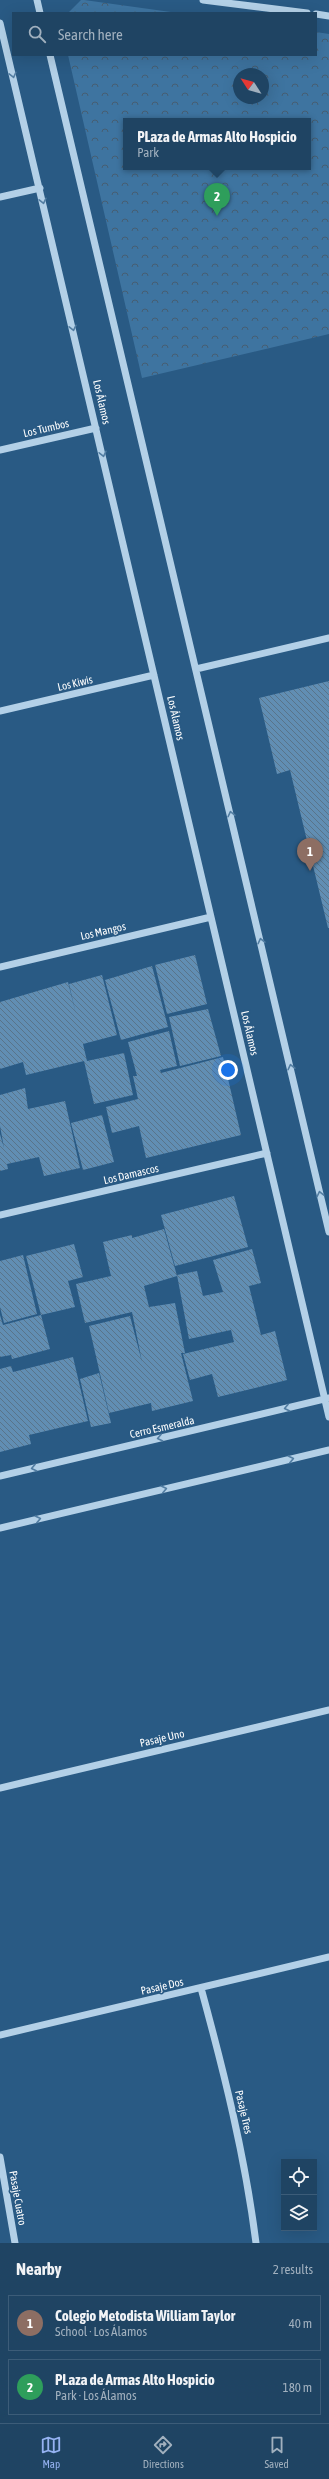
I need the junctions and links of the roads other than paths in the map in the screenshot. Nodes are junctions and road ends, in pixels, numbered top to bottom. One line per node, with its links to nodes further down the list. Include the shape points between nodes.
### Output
1 (37, 0): 4 (street)
2 (203, 0): 3 (street)
3 (245, 2): 5 (street)
4 (40, 12)
5 (301, 12)
6 (317, 14): 7 (street)
7 (329, 16)
8 (0, 23): 10 (street, Los Álamos, one-way to 10)
9 (50, 56): 15 (street)
10 (40, 188): 11 (street); 12 (street, Los Álamos, one-way to 12)
11 (0, 197)
12 (96, 428): 13 (street, Los Tumbos); 16 (street, Los Álamos, one-way to 16)
13 (0, 450)
14 (329, 638): 15 (street)
15 (196, 669): 22 (street, one-way to 15)
16 (154, 675): 17 (street, Los Kiwis); 18 (street, Los Álamos)
17 (0, 711)
18 (211, 917): 19 (street, Los Mangos); 20 (street, Los Álamos)
19 (0, 967)
20 (267, 1153): 21 (street, Los Damascos); 23 (street, Los Álamos)
21 (0, 1215)
22 (329, 1232)
23 (327, 1399): 24 (street, Los Álamos); 26 (street, Cerro Esmeralda, one-way to 26)
24 (329, 1417)
25 (329, 1450): 27 (street, one-way to 25)
26 (0, 1476)
27 (0, 1528)
28 (329, 1710): 29 (street, Pasaje Uno)
29 (0, 1788)
30 (329, 1957): 31 (street, Pasaje Dos)
31 (200, 1988): 32 (street, Pasaje Dos); 35 (street, Pasaje Tres, via 222,2066 240,2147)
32 (0, 2036)
33 (0, 2157): 34 (street, Pasaje Cuatro)
34 (15, 2243)
35 (256, 2243)

